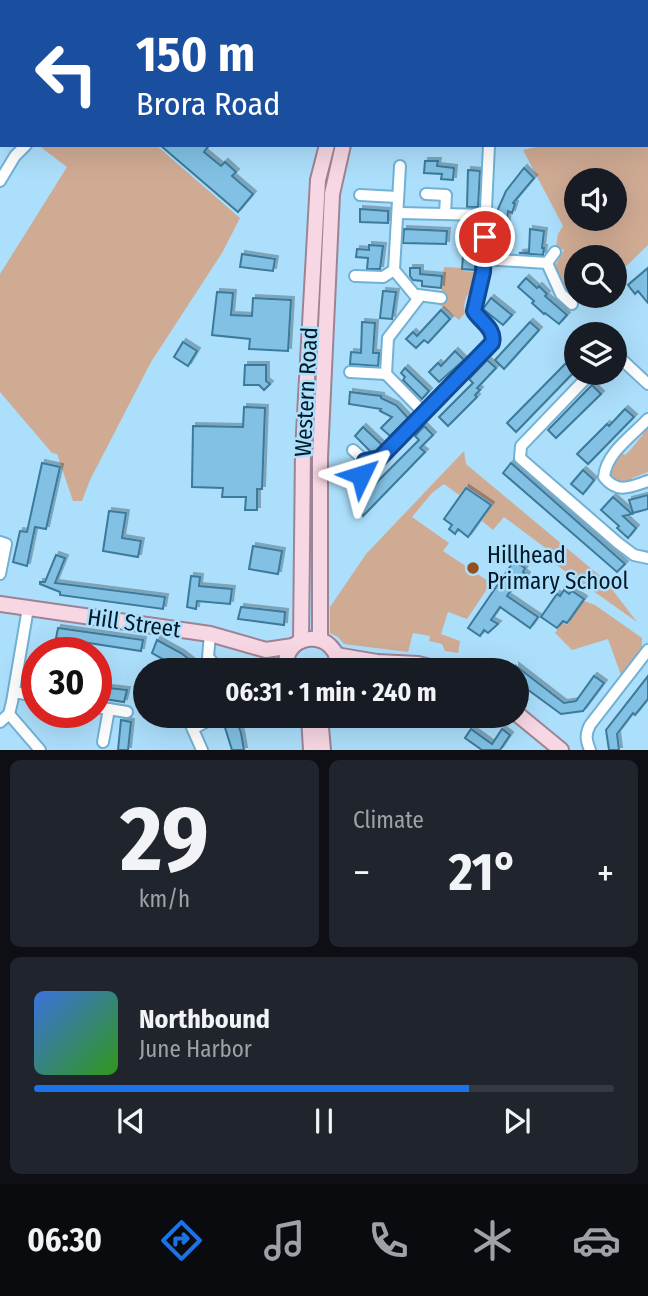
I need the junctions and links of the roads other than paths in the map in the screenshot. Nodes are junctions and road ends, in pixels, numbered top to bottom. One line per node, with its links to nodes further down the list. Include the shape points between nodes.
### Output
1 (24, 147): 6 (street)
2 (326, 147): 19 (main road, Western Road, via 318,180)
3 (343, 147): 18 (main road, Western Road, via 332,194)
4 (489, 147): 12 (street)
5 (400, 166): 9 (street)
6 (0, 181)
7 (426, 194): 11 (street, via 446,195)
8 (360, 195): 9 (street)
9 (397, 198): 10 (street)
10 (399, 213): 11 (street); 16 (street)
11 (445, 214): 12 (street)
12 (486, 215): 14 (street)
13 (555, 252): 15 (street)
14 (484, 259): 15 (street); 28 (street, via 474,311 491,330 492,343)
15 (547, 263): 21 (street)
16 (394, 270): 17 (street, via 383,277); 20 (street)
17 (355, 276)
18 (328, 278): 19 (main road); 40 (main road, Western Road, via 320,457)
19 (312, 279): 41 (main road, Western Road)
20 (418, 295): 22 (street); 25 (street, via 416,305 388,338)
21 (564, 297)
22 (441, 298)
23 (627, 364): 26 (street)
24 (350, 372): 25 (street)
25 (386, 374): 28 (street)
26 (648, 384)
27 (580, 385): 35 (street, via 521,446 520,458 618,544)
28 (424, 413): 31 (street, via 380,458)
29 (648, 419): 33 (street, via 614,453 604,477 622,489)
30 (354, 450): 31 (street)
31 (365, 461): 32 (street)
32 (361, 475)
33 (648, 481)
34 (3, 543): 36 (street)
35 (648, 558)
36 (0, 574)
37 (0, 604): 38 (main road, Hill Street)
38 (27, 608): 39 (main road, Hill Street); 50 (street)
39 (210, 634): 42 (main road, Hill Street); 45 (street)
40 (320, 640): 41 (main road, Hill Street); 44 (main road)
41 (297, 644): 42 (main road, Hill Street); 47 (main road, Western Road)
42 (266, 650): 46 (main road)
43 (648, 650): 66 (street, via 586,733)
44 (336, 655): 48 (main road); 49 (main road)
45 (209, 658)
46 (274, 658)
47 (287, 658)
48 (337, 658)
49 (353, 658)
50 (14, 692): 51 (street); 54 (street)
51 (21, 693)
52 (112, 710): 53 (street)
53 (127, 712)
54 (4, 718): 61 (street)
55 (529, 724): 65 (main road)
56 (106, 728): 60 (street)
57 (194, 728): 62 (street)
58 (310, 728): 63 (main road)
59 (321, 728): 64 (main road)
60 (103, 742)
61 (40, 750)
62 (202, 750)
63 (311, 750)
64 (323, 750)
65 (561, 750)
66 (590, 750)

